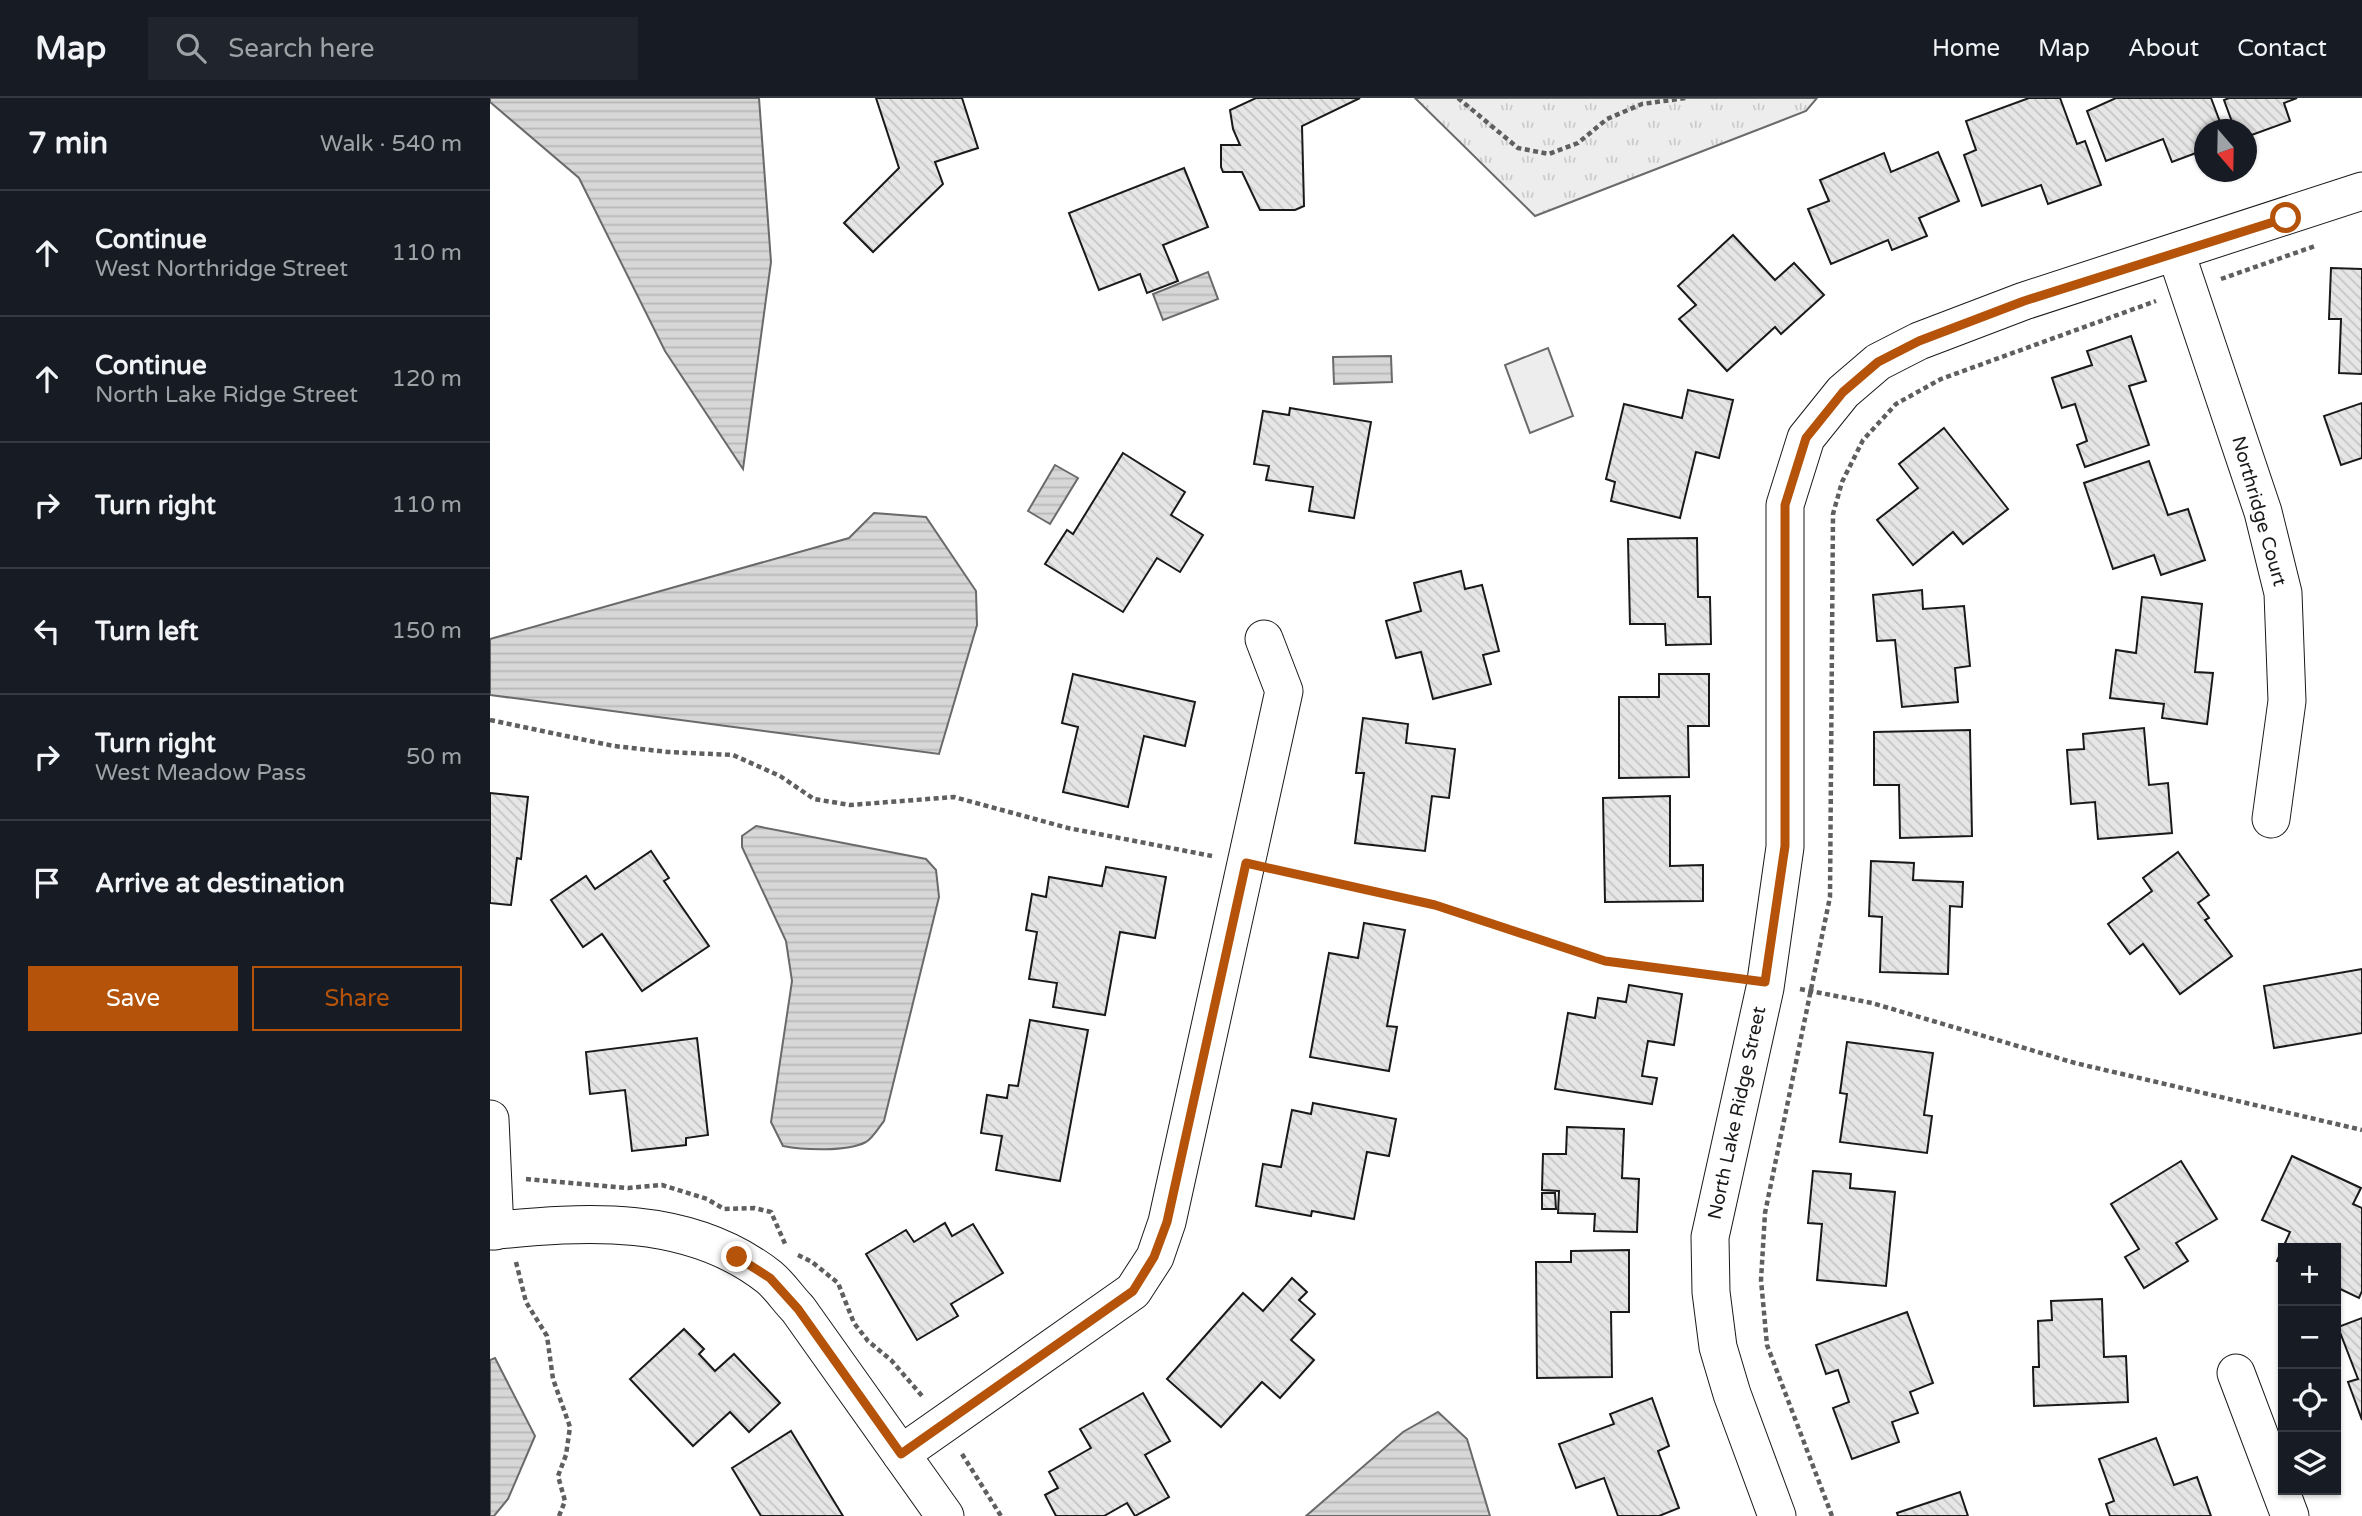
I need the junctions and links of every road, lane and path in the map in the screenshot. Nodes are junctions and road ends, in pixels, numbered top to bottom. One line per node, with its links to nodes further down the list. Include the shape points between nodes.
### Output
1 (1458, 98): 2 (path, via 1518,148 1549,153 1578,143 1607,120 1642,104)
2 (1686, 98)
3 (2362, 191): 5 (street, North Lake Ridge Street)
4 (2325, 242): 6 (path)
5 (2176, 253): 6 (street, Northridge Court); 11 (street, North Lake Ridge Street, via 2024,301 1919,341 1878,362 1843,392 1806,438 1785,505 1785,846)
6 (2188, 290): 9 (street, Northridge Court, via 2263,512 2283,593 2287,701); 12 (path, via 1941,379 1896,404 1863,440 1842,482 1833,514 1830,897)
7 (1264, 639): 10 (street, via 1284,691)
8 (490, 720): 10 (path, via 614,746 733,755 780,776 814,799 850,805 954,797 1068,828)
9 (2271, 819)
10 (1246, 863): 11 (path, via 1435,905 1605,961); 17 (street, via 1167,1222 1154,1257 1133,1291)
11 (1765, 982): 12 (path); 20 (street, North Lake Ridge Street, via 1710,1237 1718,1347)
12 (1812, 991): 14 (path, via 1871,1003 2075,1063); 21 (path, via 1765,1213 1760,1280 1767,1345)
13 (490, 1119): 15 (street)
14 (2362, 1130)
15 (500, 1239): 17 (street, via 573,1224 632,1224 687,1236 737,1257 770,1278 798,1309); 18 (path, via 526,1302 547,1336 553,1379 570,1427 558,1476 565,1501)
16 (2236, 1373): 22 (street)
17 (901, 1454): 19 (street)
18 (559, 1516)
19 (945, 1516)
20 (1777, 1516)
21 (1832, 1516)
22 (2290, 1516)

